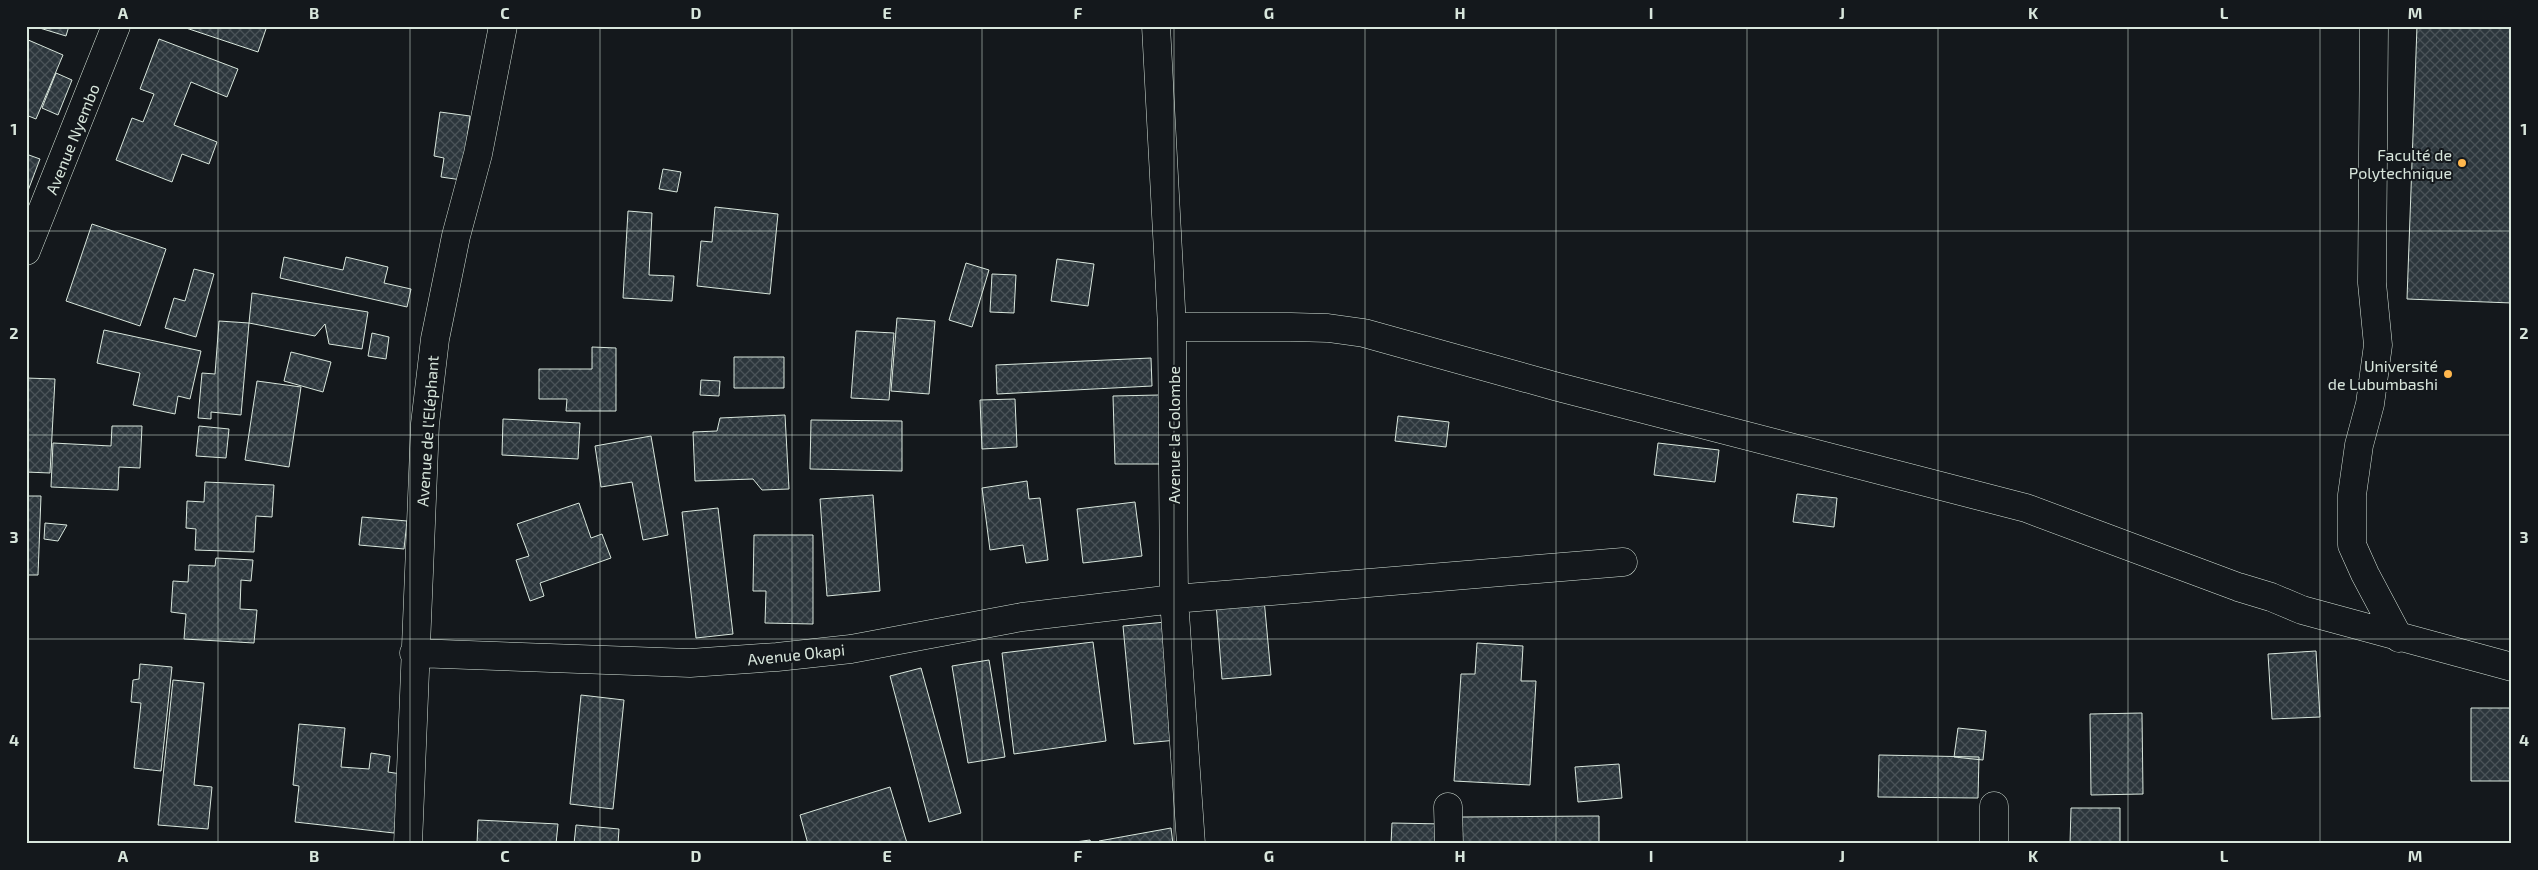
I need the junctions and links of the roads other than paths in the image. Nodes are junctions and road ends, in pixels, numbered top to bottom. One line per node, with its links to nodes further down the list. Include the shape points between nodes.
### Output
1 (116, 26): 5 (street, Avenue Nyembo)
2 (503, 26): 10 (street, Avenue de l'Eléphant, via 478,154 456,236 435,339 425,424)
3 (1156, 26): 6 (street, Avenue la Colombe)
4 (2374, 26): 9 (street, via 2372,284 2378,345 2352,495 2352,545)
5 (26, 251)
6 (1172, 327): 8 (street, Avenue la Colombe); 9 (street, via 1328,328 1364,333 1558,387 2026,508 2302,610)
7 (1622, 562): 8 (street, Avenue Okapi)
8 (1174, 599): 10 (street, Avenue Okapi, via 1022,617 851,648 777,657 690,663); 15 (street, Avenue la Colombe)
9 (2399, 638): 11 (street)
10 (414, 653): 14 (street, Avenue de l'Eléphant)
11 (2512, 668)
12 (1448, 806): 16 (street)
13 (1994, 806): 17 (street)
14 (408, 844)
15 (1192, 844)
16 (1449, 844)
17 (1994, 844)

